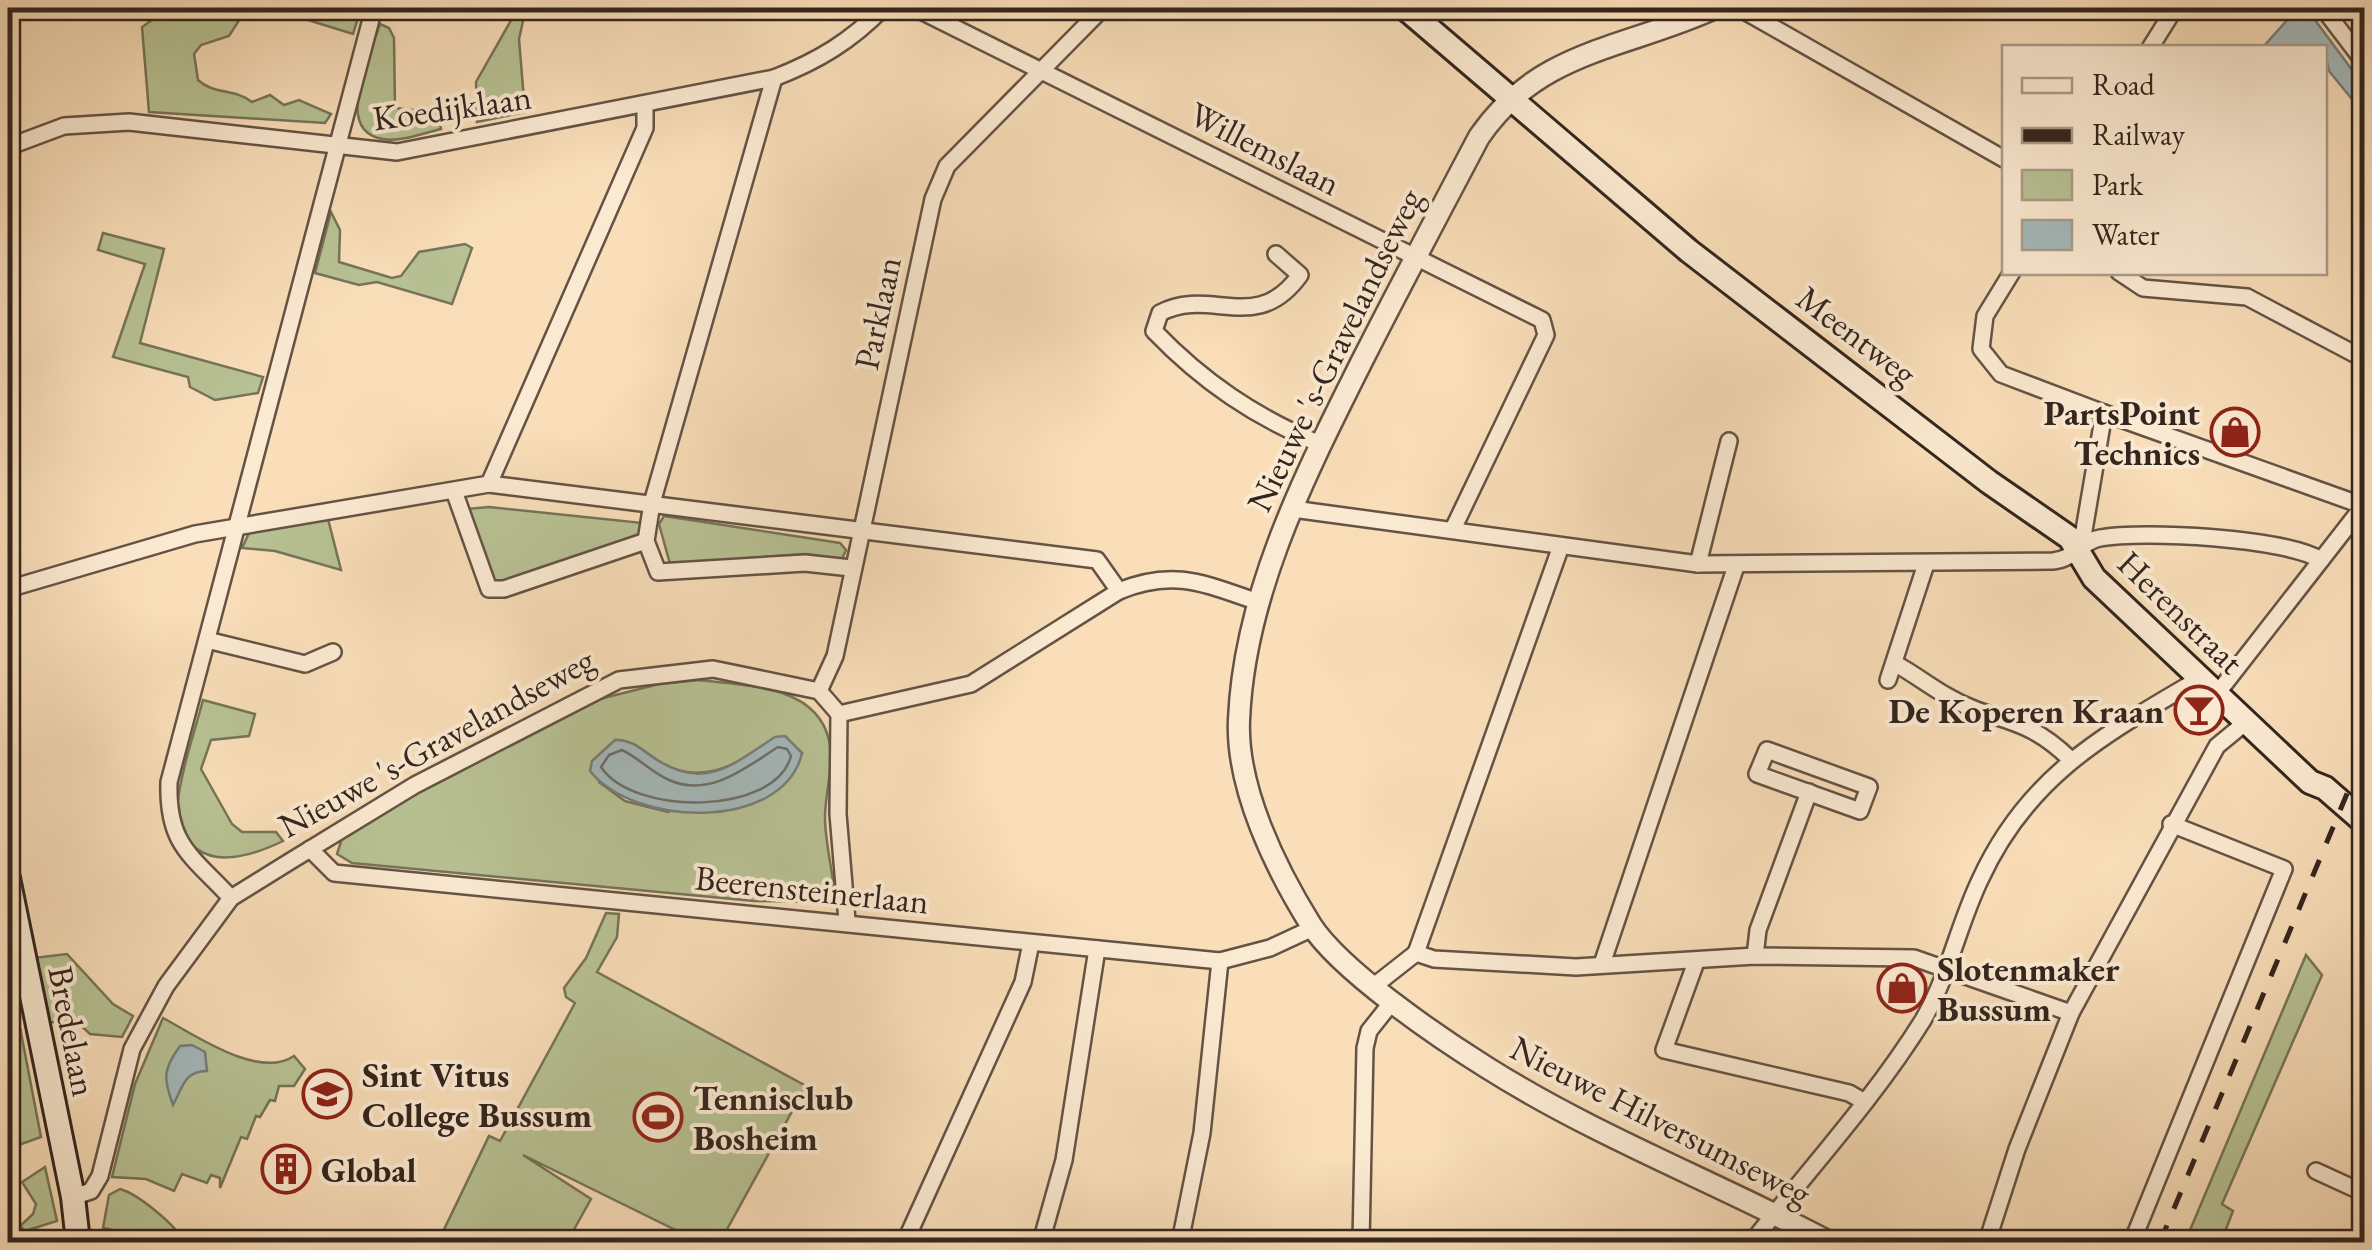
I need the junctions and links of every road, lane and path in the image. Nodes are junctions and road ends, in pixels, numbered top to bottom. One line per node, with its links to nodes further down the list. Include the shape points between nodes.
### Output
1 (374, 8): 17 (street)
2 (883, 8): 13 (street, Koedijklaan, via 855,37)
3 (915, 8): 12 (street, Willemslaan)
4 (1103, 8): 12 (street, Parklaan)
5 (1405, 8): 14 (main road, Meentweg)
6 (1739, 8): 18 (street)
7 (2175, 8): 10 (street)
8 (2323, 8): 11 (street)
9 (1709, 9): 14 (street, Nieuwe 's-Gravelandseweg, via 1587,53)
10 (2152, 45)
11 (2364, 62)
12 (1046, 69): 20 (street, Willemslaan); 34 (street, Parklaan, via 947,166 940,182)
13 (774, 78): 15 (street, Koedijklaan); 29 (street)
14 (1511, 96): 20 (street, Nieuwe 's-Gravelandseweg, via 1479,137); 37 (main road, Meentweg, via 1689,251 2057,527)
15 (645, 106): 17 (street, Koedijklaan, via 396,152); 27 (street, via 645,128)
16 (8, 147): 17 (street, Koedijklaan, via 64,126 129,122)
17 (335, 148): 32 (street)
18 (2002, 158)
19 (1276, 254): 26 (street, via 1300,275 1286,294 1264,306 1174,306 1160,313 1154,330 1188,366 1260,418)
20 (1414, 258): 26 (street, Nieuwe 's-Gravelandseweg); 33 (street, Willemslaan, via 1542,320 1546,335)
21 (2010, 275): 24 (street, via 1985,316 1981,349 2001,374)
22 (2124, 275): 23 (street, via 2143,288 2247,297)
23 (2364, 359)
24 (2104, 413): 30 (street); 37 (street)
25 (1729, 441): 39 (street)
26 (1320, 444): 31 (street, Nieuwe 's-Gravelandseweg)
27 (489, 484): 28 (street); 29 (street)
28 (454, 491): 32 (street); 35 (street, via 489,589)
29 (652, 503): 34 (street); 35 (street)
30 (2364, 506): 38 (street)
31 (1292, 509): 33 (street, Herenstraat); 45 (street, Nieuwe 's-Gravelandseweg)
32 (237, 524): 43 (street); 46 (street)
33 (1453, 530): 36 (street, Herenstraat)
34 (860, 531): 42 (street, Parklaan); 44 (street, via 1097,560)
35 (646, 541): 42 (street, via 658,572)
36 (1561, 546): 39 (street, Herenstraat); 63 (street)
37 (2080, 552): 38 (street, via 2100,538 2229,539 2306,551); 40 (street, Herenstraat, via 2053,562); 48 (main road, Herenstraat, via 2094,578)
38 (2321, 560): 48 (street)
39 (1698, 564): 41 (street, Herenstraat)
40 (1926, 564): 41 (street, Herenstraat); 52 (street, via 1891,672 2026,724)
41 (1736, 566): 67 (street)
42 (851, 568): 49 (street, Parklaan, via 835,656)
43 (8, 589)
44 (1119, 592): 45 (street, via 1176,577); 50 (street, via 972,684)
45 (1258, 602): 60 (street, Nieuwe Hilversumseweg, via 1239,723 1250,792)
46 (207, 640): 47 (street, via 305,664); 58 (street, via 168,782 168,817 176,838)
47 (333, 652)
48 (2207, 687): 51 (main road, Herenstraat); 52 (street)
49 (820, 691): 50 (street); 56 (street, Nieuwe 's-Gravelandseweg, via 714,669 620,680 415,785)
50 (838, 714): 59 (street)
51 (2244, 723): 54 (street, via 2217,746); 55 (main road, Herenstraat)
52 (2070, 760): 68 (street, via 2009,827 1980,880)
53 (1809, 792): 53 (street, via 1860,811 1869,786 1767,750 1757,774); 64 (street, via 1758,930)
54 (2171, 824): 71 (street); 85 (street, via 2284,869)
55 (2364, 834)
56 (310, 849): 58 (street, Nieuwe 's-Gravelandseweg); 59 (street, Beerensteinerlaan, via 334,873)
57 (8, 878): 75 (main road, Bredelaan)
58 (231, 898): 75 (street, Nieuwe 's-Gravelandseweg, via 166,986 132,1049 100,1176 91,1191)
59 (846, 921): 61 (street, Beerensteinerlaan)
60 (1313, 928): 65 (street, Beerensteinerlaan); 69 (street, Nieuwe Hilversumseweg)
61 (1031, 943): 62 (street, Beerensteinerlaan); 78 (street, via 1023,982)
62 (1096, 949): 65 (street, Beerensteinerlaan); 79 (street, via 1064,1160)
63 (1416, 953): 67 (street, via 1502,964); 69 (street)
64 (1755, 956): 66 (street); 68 (street, via 1914,958)
65 (1220, 960): 80 (street, via 1202,1133)
66 (1696, 962): 67 (street); 72 (street, via 1664,1050)
67 (1602, 964)
68 (1948, 968): 71 (street); 72 (street, via 1920,1024)
69 (1374, 986): 70 (street, Nieuwe Hilversumseweg)
70 (1392, 1002): 76 (street, Nieuwe Hilversumseweg, via 1574,1120); 81 (street, via 1369,1031 1365,1048)
71 (2071, 1013): 84 (street)
72 (1863, 1101): 76 (street)
73 (2316, 1172): 74 (street)
74 (2364, 1193)
75 (72, 1197): 77 (main road)
76 (1776, 1214): 82 (street); 83 (street, Nieuwe Hilversumseweg)
77 (78, 1242)
78 (905, 1242)
79 (1042, 1242)
80 (1180, 1242)
81 (1361, 1242)
82 (1752, 1242)
83 (1829, 1242)
84 (1988, 1242)
85 (2132, 1242)

